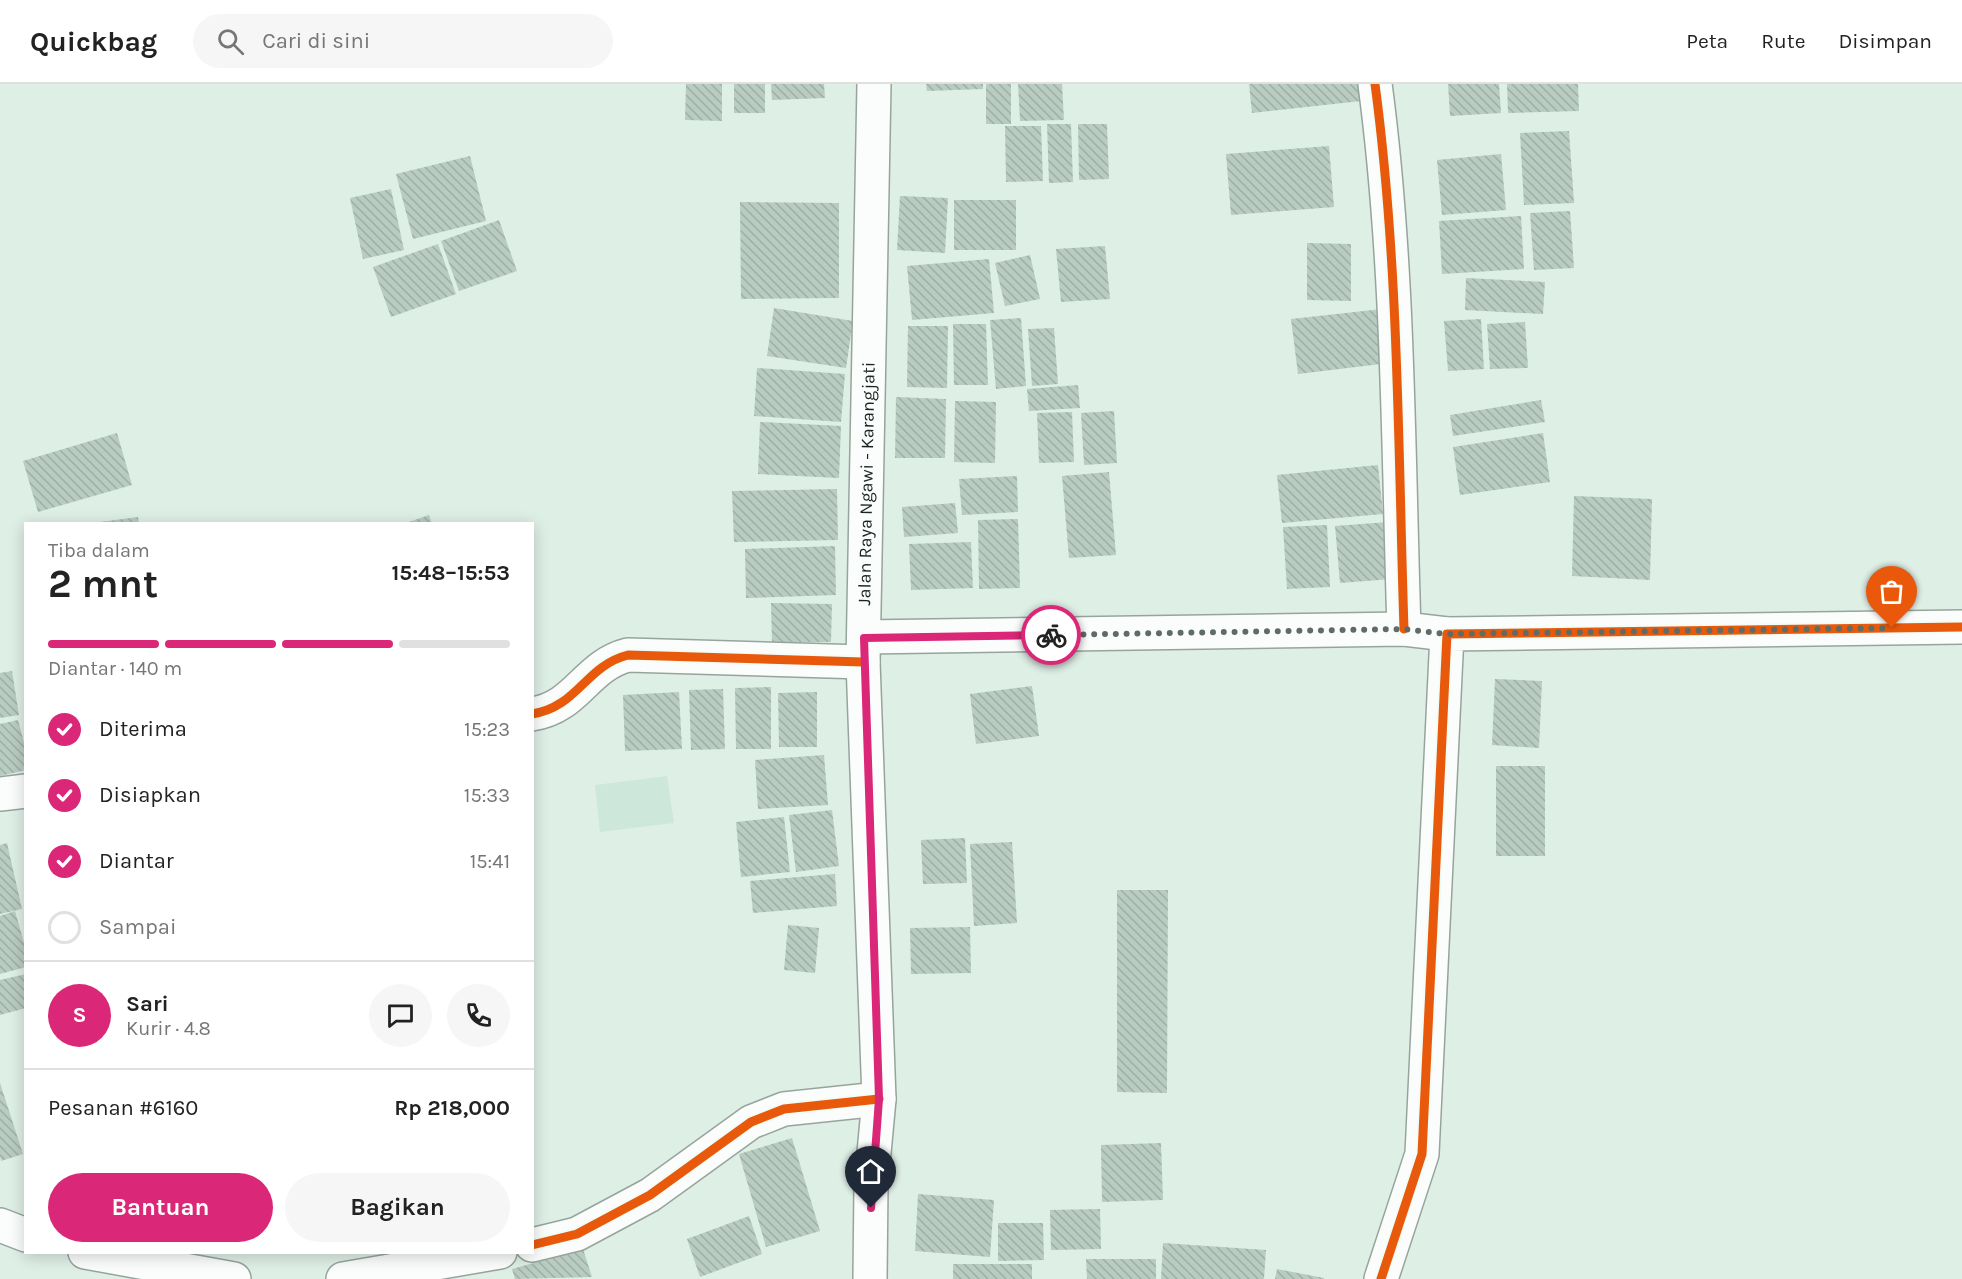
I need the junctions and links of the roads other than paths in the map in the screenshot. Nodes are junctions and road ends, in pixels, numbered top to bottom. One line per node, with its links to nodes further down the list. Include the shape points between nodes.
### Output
1 (874, 84): 6 (street, Jalan Raya Ngawi - Karangjati)
2 (1375, 84): 4 (street, via 1383,144 1393,303)
3 (1962, 627): 5 (street)
4 (1404, 629): 5 (street); 6 (street)
5 (1447, 634): 20 (street, via 1422,1154)
6 (864, 650): 7 (street, via 628,655 600,668 563,704); 10 (street, Jalan Raya Ngawi - Karangjati)
7 (534, 714)
8 (24, 791): 9 (street)
9 (0, 794)
10 (879, 1099): 13 (street, via 783,1109 751,1122 650,1195 577,1234); 19 (street, Jalan Raya Ngawi - Karangjati)
11 (0, 1225): 12 (street)
12 (24, 1234)
13 (534, 1245)
14 (102, 1254): 16 (street)
15 (488, 1254): 18 (street)
16 (139, 1258): 17 (street)
17 (234, 1279)
18 (343, 1279)
19 (870, 1279)
20 (1381, 1279)

